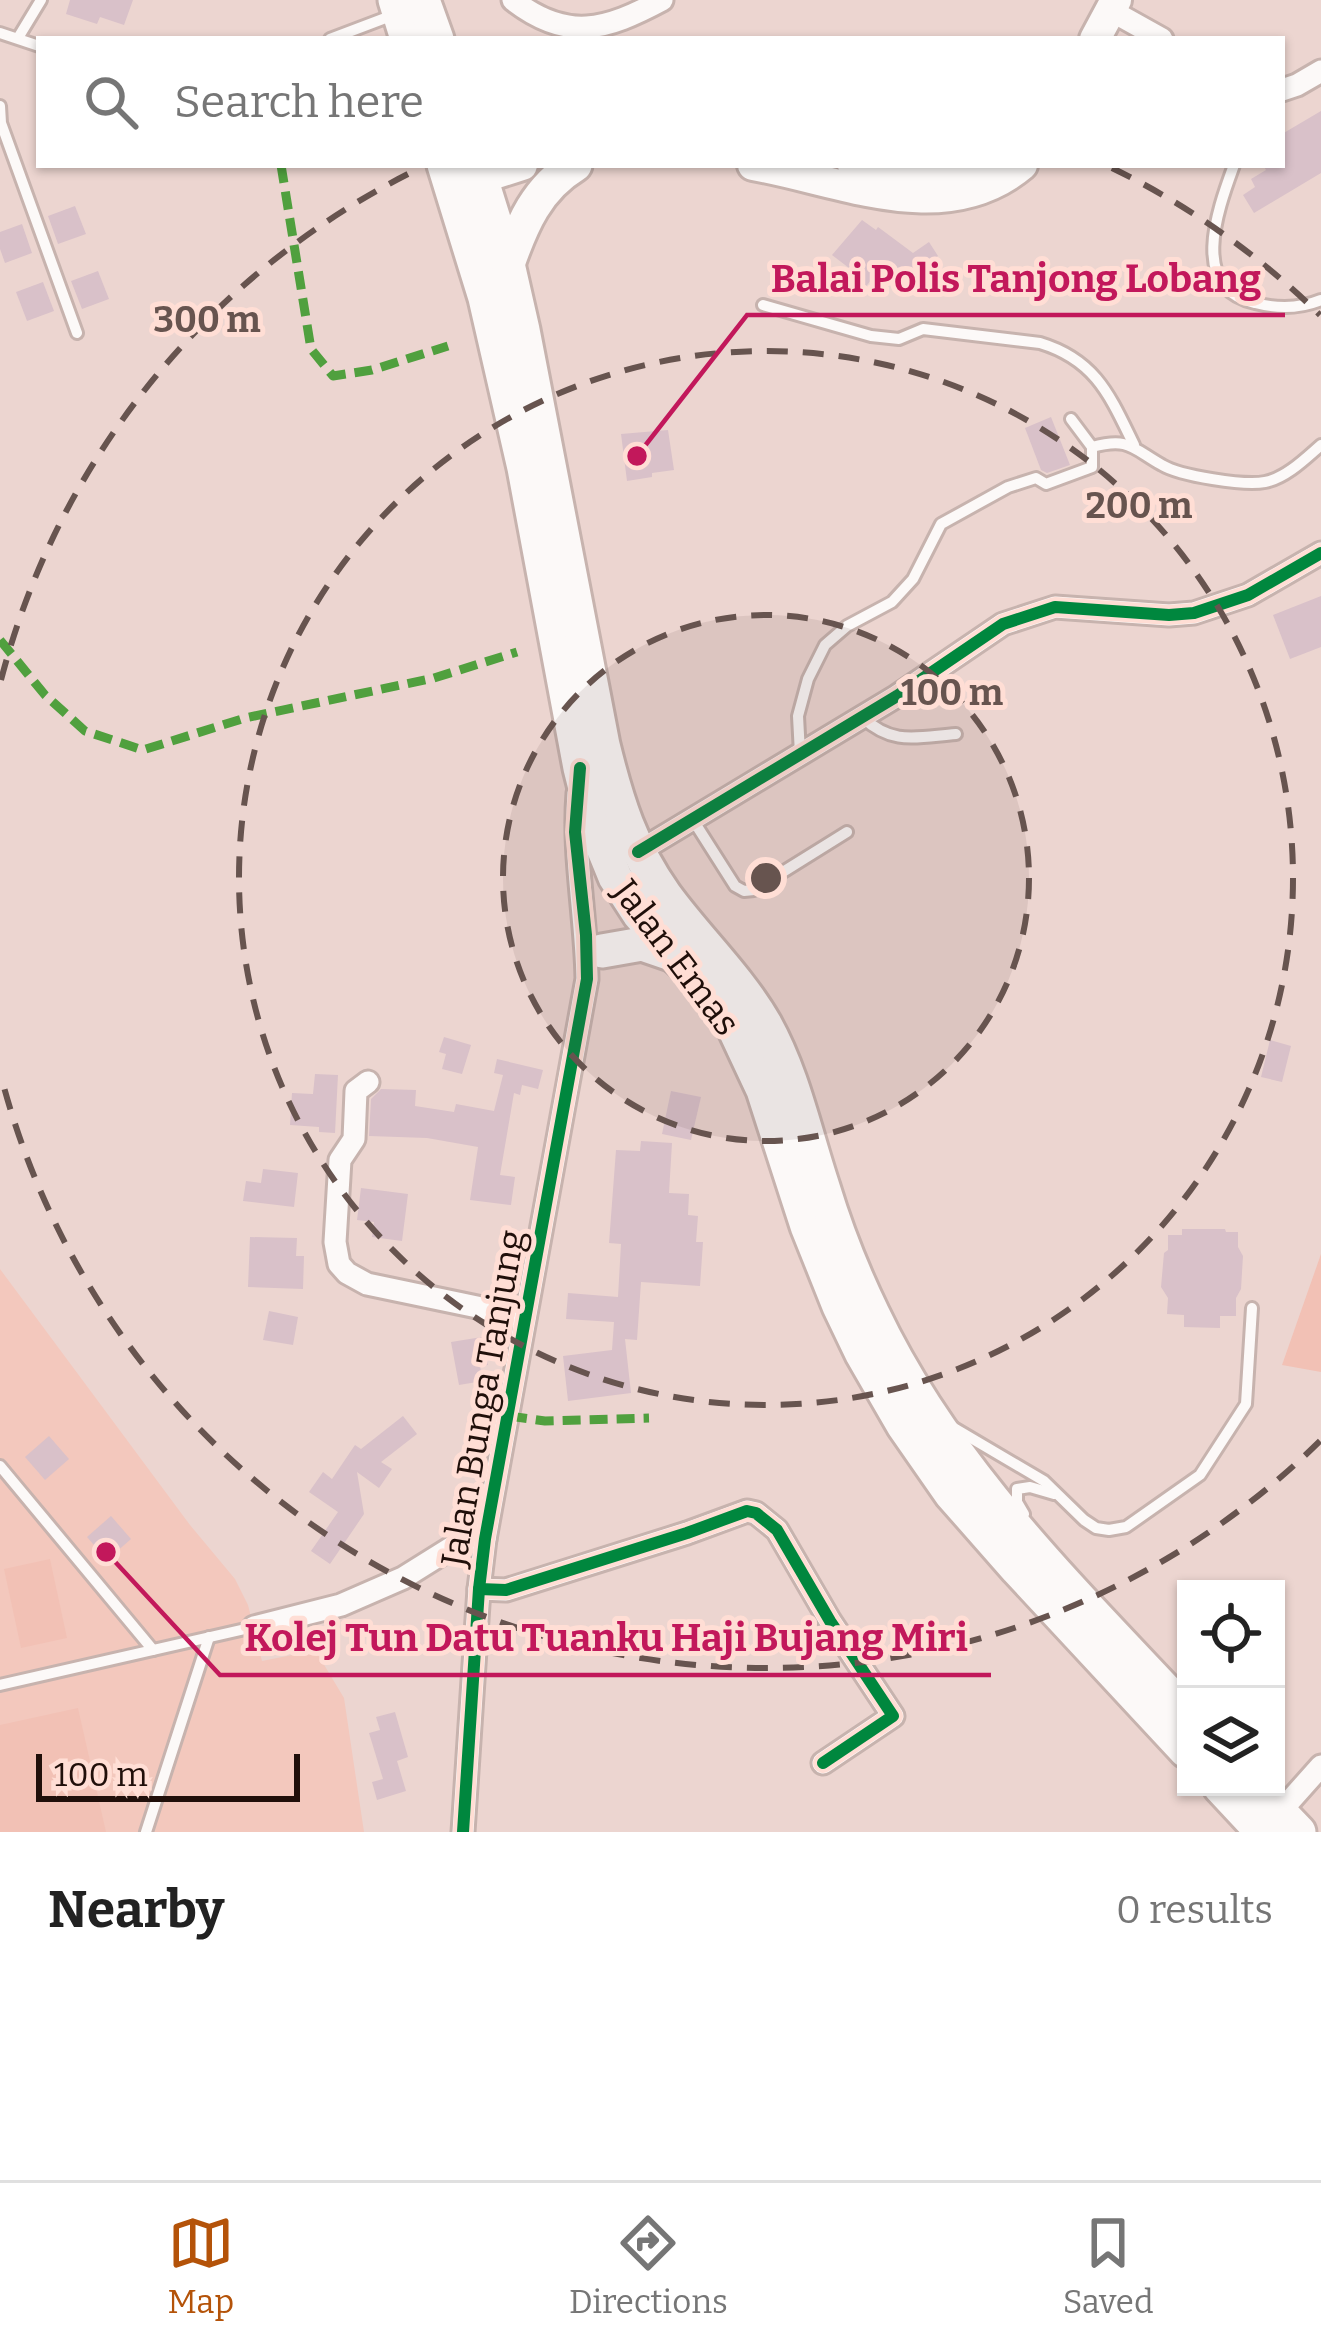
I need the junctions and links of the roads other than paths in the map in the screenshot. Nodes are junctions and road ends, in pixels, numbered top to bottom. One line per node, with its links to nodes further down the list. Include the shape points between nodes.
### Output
1 (41, 0): 11 (lane)
2 (514, 0): 3 (street, via 555,25 580,28)
3 (662, 0)
4 (1113, 5): 9 (street); 10 (street)
5 (406, 13): 7 (lane); 8 (main road)
6 (0, 33): 11 (lane)
7 (339, 36)
8 (433, 36)
9 (1097, 36)
10 (1158, 36)
11 (18, 38): 12 (lane)
12 (36, 45)
13 (1321, 71): 14 (street)
14 (1285, 89)
15 (0, 106): 27 (lane)
16 (490, 168): 23 (street)
17 (570, 168): 24 (main road, via 525,218)
18 (766, 168): 21 (street, via 899,198 934,198 976,191)
19 (865, 168): 20 (street, via 928,175)
20 (962, 168)
21 (1018, 168)
22 (1233, 168): 25 (lane, via 1216,214 1212,259 1224,284 1240,300 1275,308)
23 (457, 171): 24 (main road, Jalan Emas); 36 (main road, Jalan Emas)
24 (508, 264): 39 (main road, Jalan Emas, via 603,745)
25 (1321, 300)
26 (763, 305): 29 (lane, via 871,336 899,339 923,329 1058,349 1108,392)
27 (76, 333)
28 (1071, 419): 31 (lane)
29 (1134, 445): 30 (lane, via 1165,468 1267,482); 31 (lane)
30 (1321, 445)
31 (1092, 447): 35 (lane, via 1092,466 1046,484 1036,478 1008,487 940,524 892,602 825,645 797,716)
32 (1321, 553): 33 (street, via 1248,595 1194,613 1055,607 1027,615)
33 (862, 717): 34 (lane, via 889,737); 35 (street)
34 (956, 734)
35 (800, 754): 37 (street)
36 (580, 768): 40 (main road, Jalan Emas, via 595,828); 42 (street, Jalan Bunga Tanjung, via 575,832)
37 (693, 820): 38 (lane, via 744,892); 39 (street)
38 (847, 832)
39 (638, 852): 40 (main road, via 649,889); 46 (main road, Jalan Emas, via 766,1025 856,1276)
40 (639, 914): 41 (main road, Jalan Emas); 42 (street)
41 (674, 955): 42 (main road, via 641,944); 57 (main road, Jalan Emas, via 715,999 749,1059 839,1306 903,1426 951,1494)
42 (594, 965): 45 (street, Jalan Bunga Tanjung)
43 (368, 1082): 45 (street, via 356,1091 354,1138 340,1160 339,1264 368,1284)
44 (1252, 1307): 48 (lane, via 1246,1404 1200,1475 1120,1529 1096,1528)
45 (526, 1317): 49 (street, Jalan Bunga Tanjung)
46 (927, 1408): 48 (lane); 53 (main road, Jalan Emas, via 968,1471)
47 (0, 1466): 54 (lane)
48 (1057, 1495): 53 (lane, via 1030,1487 1016,1494)
49 (485, 1539): 50 (street, Jalan Bunga Tanjung); 51 (street, via 467,1538 341,1605)
50 (479, 1589): 58 (street, via 506,1590 756,1513 777,1531 898,1723); 63 (street, Jalan Bunga Tanjung)
51 (254, 1627): 52 (lane)
52 (209, 1637): 54 (lane); 62 (lane)
53 (1122, 1644): 56 (main road, Jalan Emas)
54 (153, 1650): 55 (lane)
55 (0, 1685)
56 (1177, 1702)
57 (1177, 1741)
58 (824, 1762)
59 (1321, 1766): 61 (street)
60 (1237, 1796): 61 (main road)
61 (1274, 1816)
62 (146, 1832)
63 (463, 1832)

